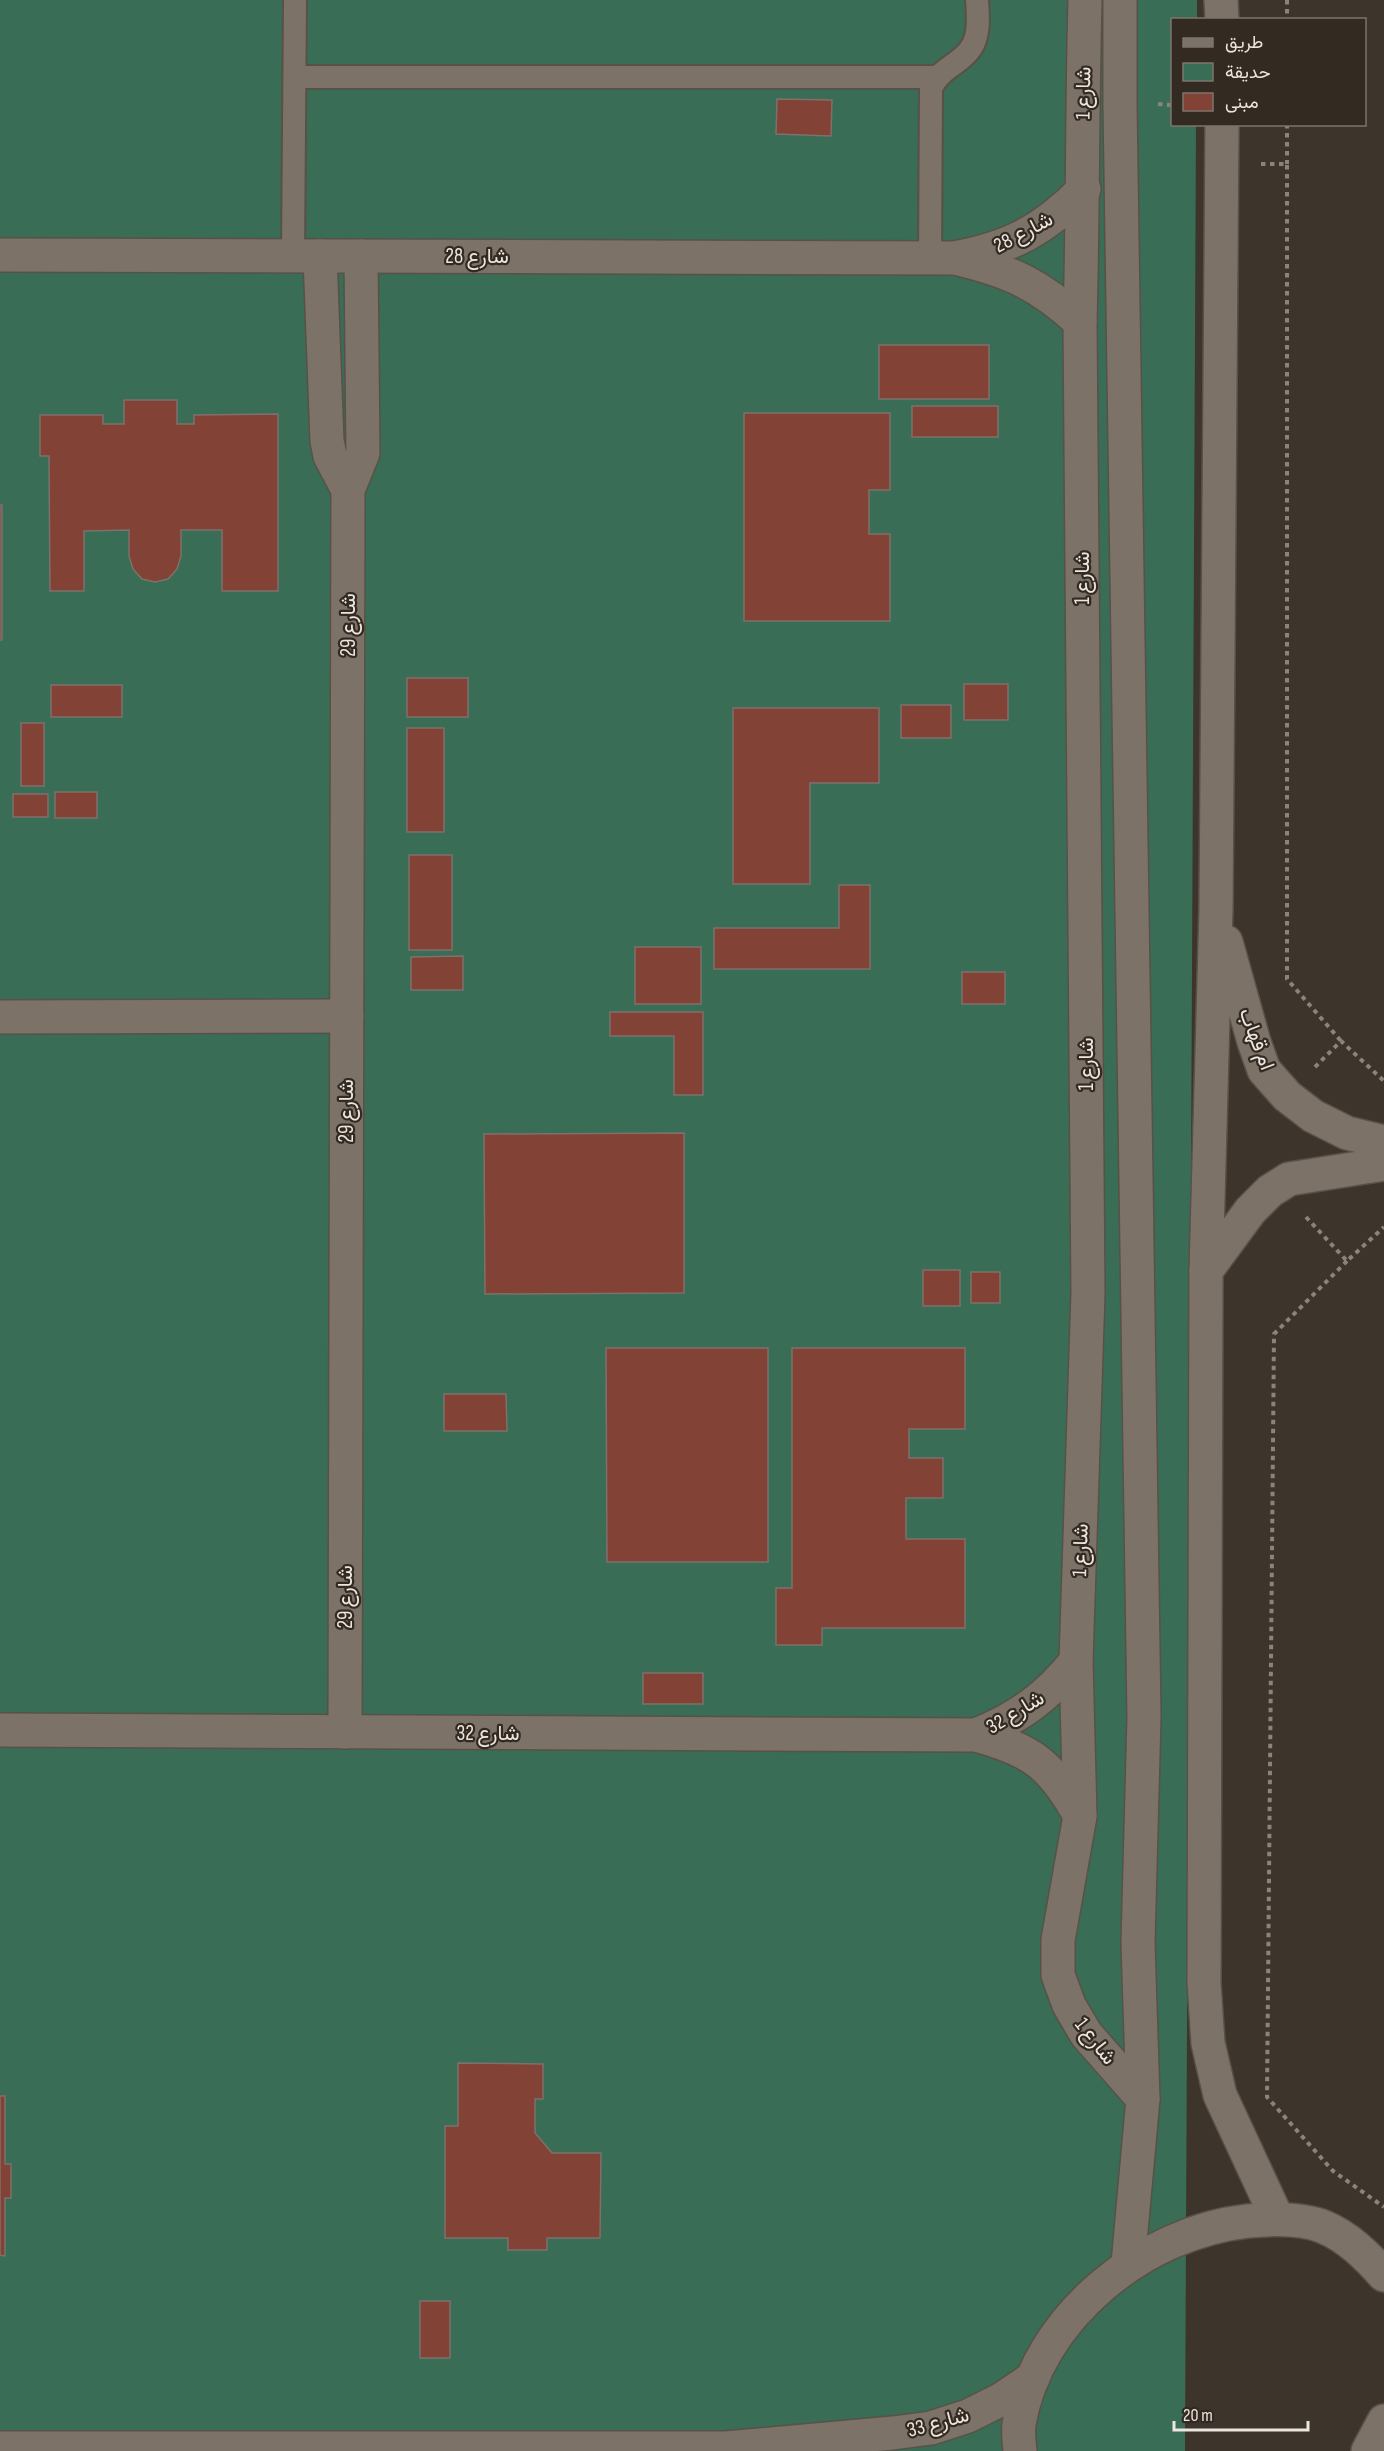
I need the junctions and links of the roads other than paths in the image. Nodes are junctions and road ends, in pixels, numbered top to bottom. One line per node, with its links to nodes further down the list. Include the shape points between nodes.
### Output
1 (295, 0): 7 (lane)
2 (977, 0): 8 (lane, via 972,48)
3 (1085, 0): 10 (street, شارع 1)
4 (1120, 0): 28 (street, شارع 1, via 1144,1717 1137,1942)
5 (1221, 0): 6 (street)
6 (1221, 18)
7 (295, 77): 8 (lane); 12 (lane)
8 (936, 77): 14 (lane, via 929,100)
9 (1222, 126): 17 (street)
10 (1084, 189): 14 (street, شارع 28, via 1063,211 1012,243); 15 (street, شارع 1)
11 (0, 255): 12 (street, شارع 28)
12 (307, 256): 13 (street, شارع 28); 16 (street, شارع 29, via 327,441 330,456)
13 (361, 256): 14 (street, شارع 28); 16 (street, شارع 29, via 363,453)
14 (942, 258): 15 (street, شارع 28, via 990,266 1023,279)
15 (1080, 322): 23 (street, شارع 1, via 1088,1293)
16 (348, 490): 18 (street, شارع 29)
17 (1216, 908): 20 (street, ام قهاب, via 1264,1070 1287,1096 1313,1116 1347,1133); 22 (street)
18 (346, 1016): 19 (street); 25 (street, شارع 29)
19 (0, 1017)
20 (1384, 1142)
21 (1384, 1164): 22 (street, via 1288,1179 1250,1211)
22 (1206, 1271): 29 (street, via 1204,1983 1208,2043 1220,2095)
23 (1076, 1661): 26 (street, شارع 32, via 1057,1685 1032,1706); 27 (street, شارع 1)
24 (0, 1730): 25 (street, شارع 32)
25 (345, 1732): 26 (street, شارع 32)
26 (976, 1735): 27 (street, شارع 32, via 1009,1744 1039,1762 1063,1786)
27 (1080, 1816): 28 (street, شارع 1, via 1058,1940 1058,1975 1086,2034)
28 (1143, 2099): 31 (street, شارع 1)
29 (1277, 2218): 30 (street, via 1324,2227); 31 (street, via 1224,2224 1175,2239)
30 (1377, 2260)
31 (1128, 2264): 32 (street, via 1090,2296 1064,2326)
32 (1033, 2378): 36 (street, شارع 33, via 968,2416 930,2428); 37 (street, via 1019,2425)
33 (1384, 2421): 38 (street)
34 (0, 2448): 35 (street, شارع 33)
35 (340, 2449): 36 (street, شارع 33)
36 (736, 2449)
37 (1020, 2451)
38 (1368, 2451)

